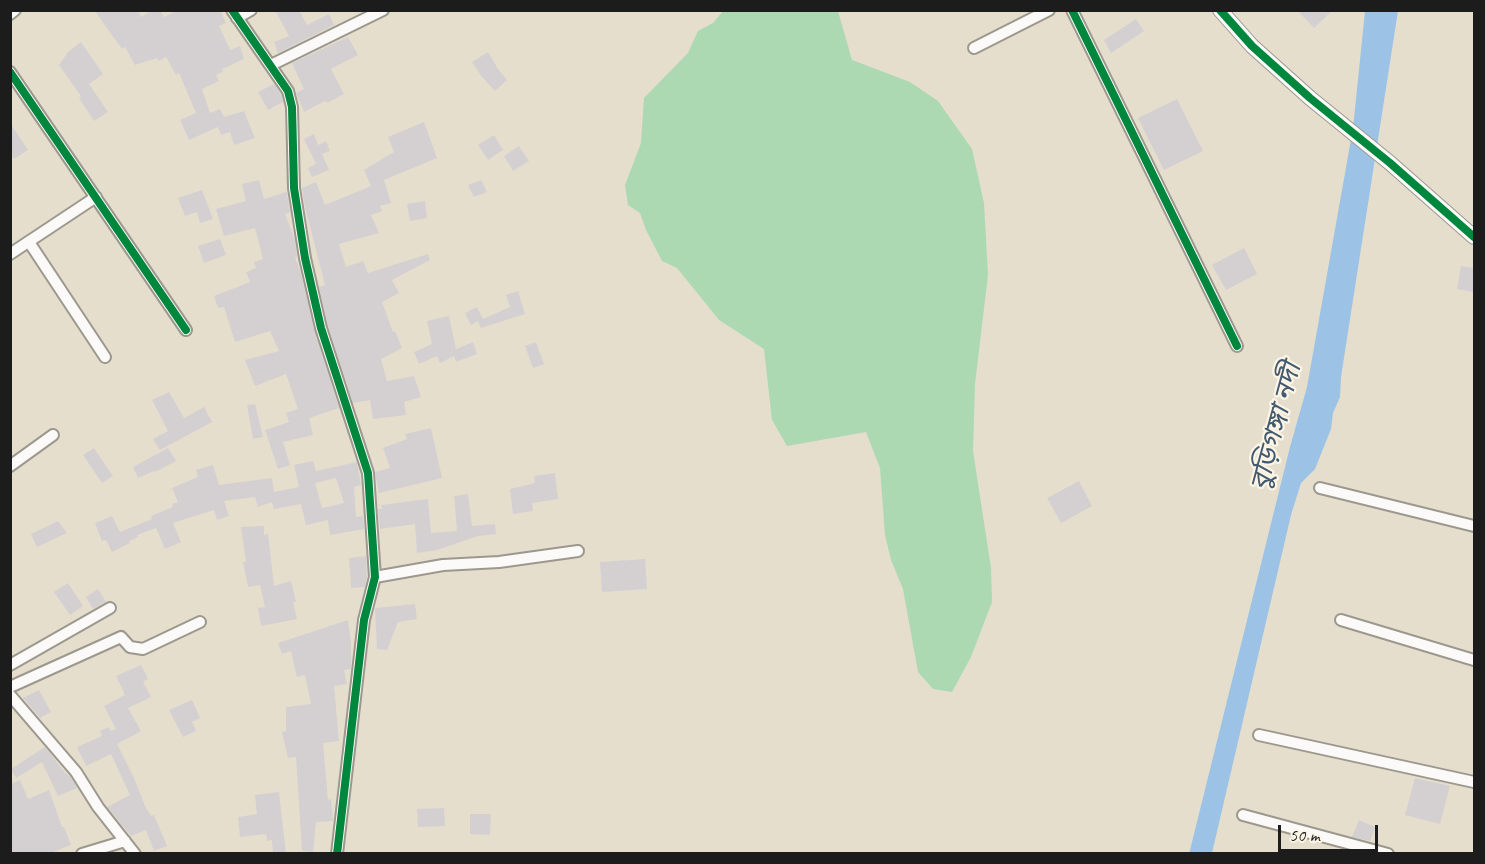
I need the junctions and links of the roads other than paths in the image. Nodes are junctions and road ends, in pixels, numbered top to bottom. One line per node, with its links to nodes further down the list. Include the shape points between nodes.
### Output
1 (15, 10): 7 (street)
2 (251, 10): 8 (street)
3 (383, 10): 10 (street)
4 (1049, 10): 9 (street)
5 (1072, 10): 17 (street)
6 (1220, 10): 13 (street, via 1252,46 1310,98)
7 (10, 14)
8 (235, 14): 10 (street)
9 (974, 48)
10 (271, 65): 24 (street, via 288,91 292,107 294,188 321,328 368,473)
11 (10, 72): 12 (street)
12 (96, 197): 14 (street); 16 (street)
13 (1474, 237)
14 (28, 242): 15 (street); 18 (street)
15 (10, 254)
16 (186, 330)
17 (1237, 346)
18 (105, 357)
19 (53, 435): 20 (street)
20 (10, 466)
21 (1320, 488): 22 (street)
22 (1474, 526)
23 (578, 551): 24 (street, via 443,565)
24 (375, 577): 38 (street, via 363,630)
25 (110, 608): 29 (street)
26 (1341, 620): 28 (street)
27 (200, 622): 30 (street, via 143,649 130,646 121,637)
28 (1474, 660)
29 (10, 665)
30 (10, 687)
31 (10, 695): 35 (street, via 76,772)
32 (1259, 735): 33 (street)
33 (1474, 782)
34 (1243, 815): 39 (street)
35 (125, 841): 36 (street); 37 (street)
36 (82, 854)
37 (135, 854)
38 (337, 854)
39 (1388, 854)

